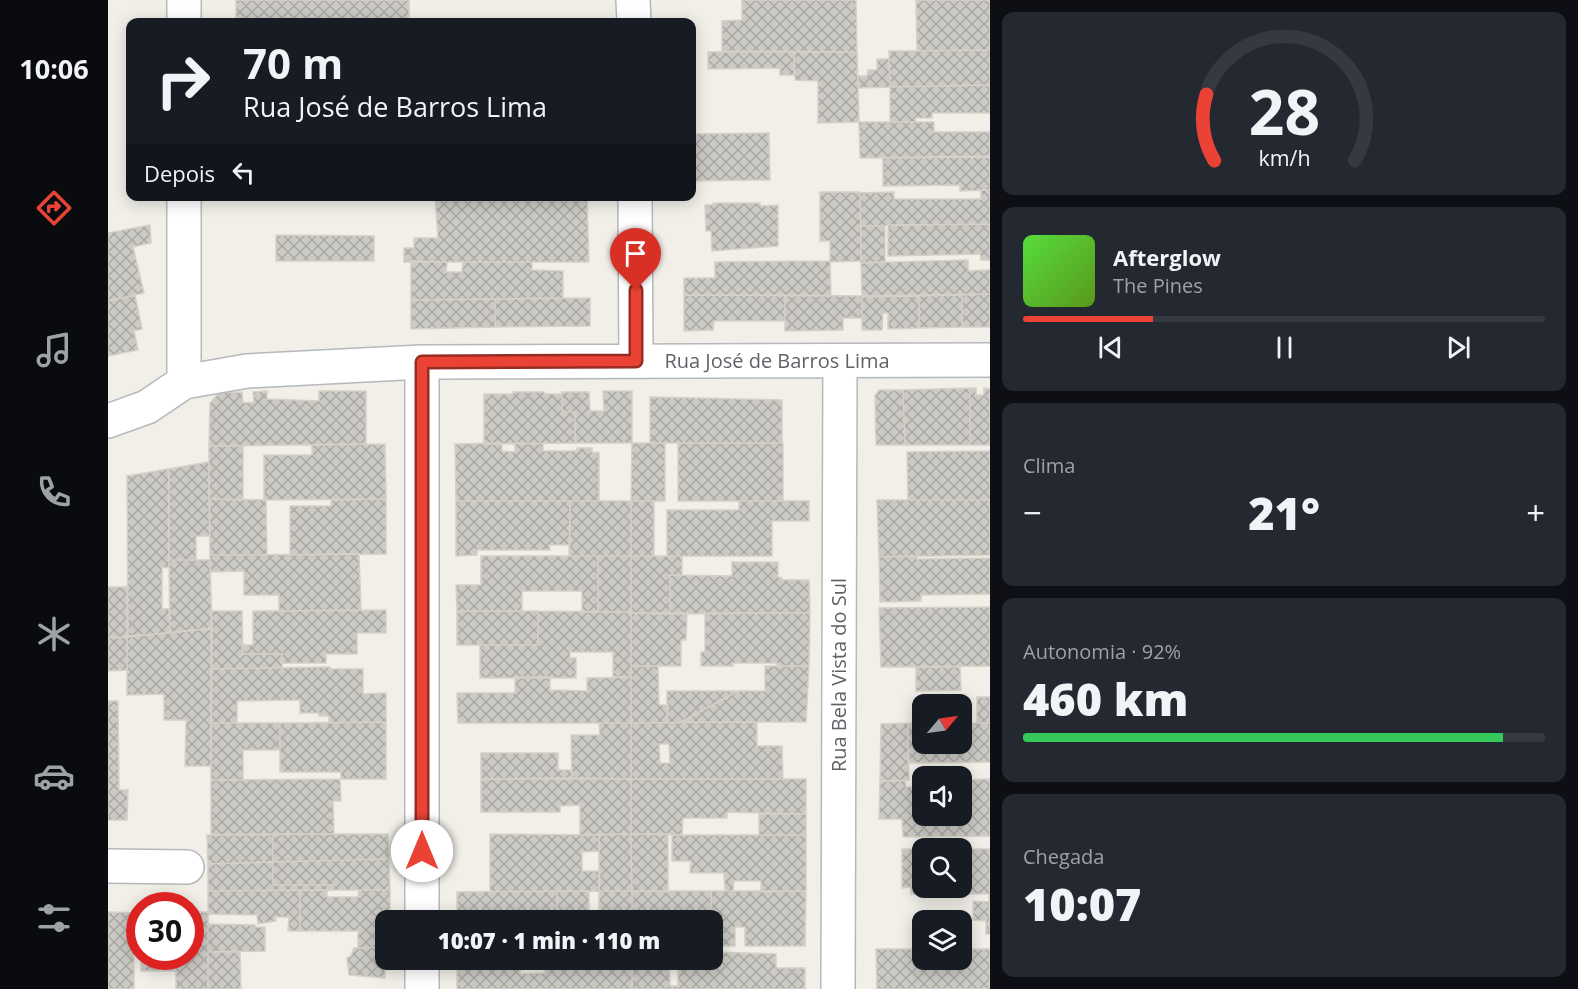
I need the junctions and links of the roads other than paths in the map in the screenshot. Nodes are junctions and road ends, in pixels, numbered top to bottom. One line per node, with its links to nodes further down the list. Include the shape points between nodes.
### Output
1 (184, 0): 3 (street)
2 (633, 0): 4 (street)
3 (184, 18)
4 (634, 18)
5 (184, 201): 11 (street)
6 (635, 201): 8 (street)
7 (990, 360): 10 (street, Rua José de Barros Lima)
8 (636, 361): 9 (street, Rua José de Barros Lima); 10 (street, Rua José de Barros Lima)
9 (422, 362): 11 (street, Rua José de Barros Lima, via 247,371); 15 (street)
10 (840, 362): 18 (street, Rua Bela Vista do Sul)
11 (184, 382): 12 (street, Rua José de Barros Lima, via 147,407)
12 (108, 421)
13 (108, 866): 14 (street)
14 (187, 867)
15 (422, 910)
16 (422, 970): 17 (street)
17 (422, 989)
18 (838, 989)

